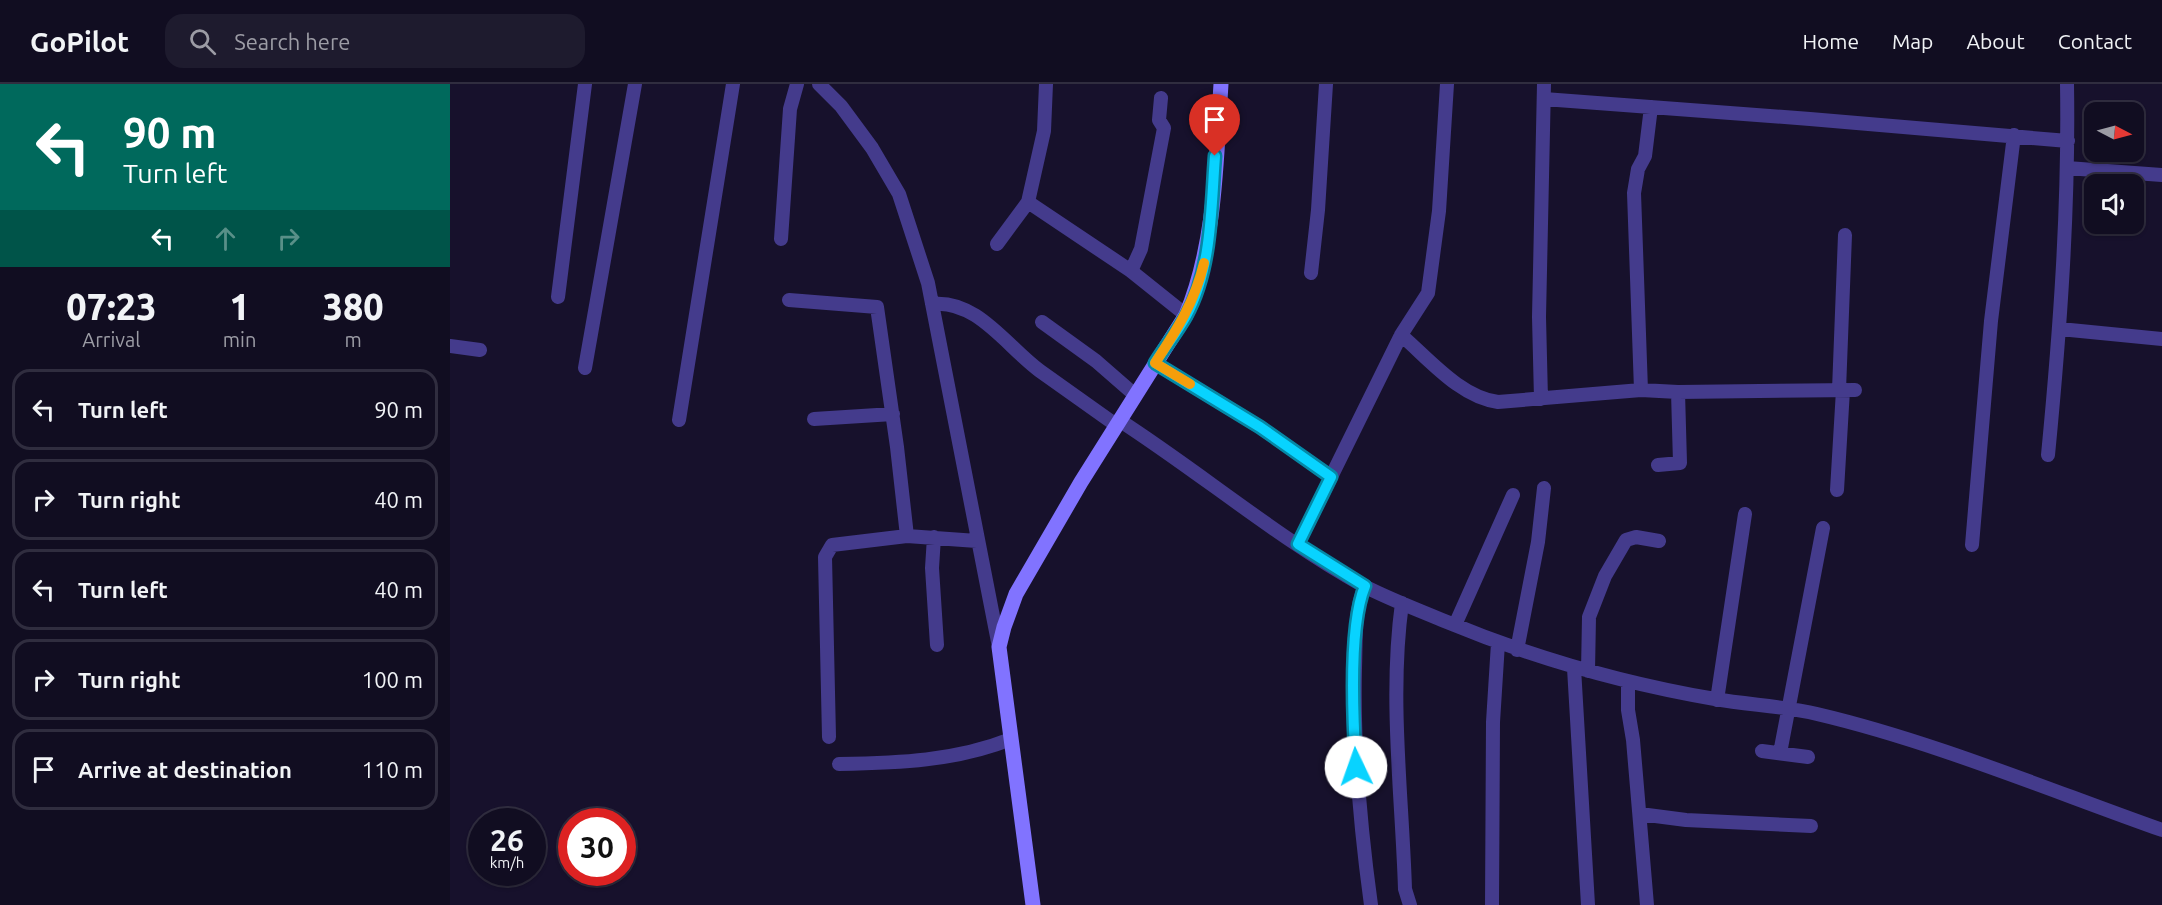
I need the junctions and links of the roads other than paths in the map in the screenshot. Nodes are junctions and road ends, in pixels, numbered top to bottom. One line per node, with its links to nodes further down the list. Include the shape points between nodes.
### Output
1 (585, 84): 25 (street)
2 (635, 84): 36 (street)
3 (733, 84): 44 (street)
4 (797, 84): 21 (street, via 790,109)
5 (819, 84): 27 (street, via 872,148 899,194)
6 (1047, 84): 19 (street, via 1044,131)
7 (1221, 84): 28 (main road, via 1207,248)
8 (1326, 84): 24 (street)
9 (1447, 84): 31 (street, via 1431,281 1428,293)
10 (1544, 84): 13 (street)
11 (2067, 84): 16 (street)
12 (1161, 98): 23 (street, via 1159,120 1164,128 1141,249)
13 (1544, 99): 14 (street); 41 (street)
14 (1651, 107): 15 (street); 37 (street, via 1645,156 1638,169 1634,193)
15 (2014, 135): 16 (street); 59 (street, via 1991,321)
16 (2068, 141): 17 (street)
17 (2067, 168): 18 (street); 30 (street)
18 (2162, 175)
19 (1028, 202): 22 (street); 23 (street)
20 (1845, 235): 38 (street)
21 (782, 239)
22 (997, 244)
23 (1131, 271): 28 (street)
24 (1311, 273)
25 (558, 297)
26 (789, 300): 42 (street, via 877,307)
27 (932, 304): 45 (street, via 953,304 982,320 1037,369); 56 (street)
28 (1186, 315): 35 (main road)
29 (1042, 322): 40 (street)
30 (2060, 329): 32 (street); 46 (street)
31 (1401, 335): 41 (street, via 1481,400 1509,403); 48 (street)
32 (2162, 339)
33 (450, 346): 34 (street)
34 (480, 350)
35 (1155, 363): 40 (main road); 48 (street, via 1260,427)
36 (585, 368)
37 (1641, 390): 39 (street); 41 (street)
38 (1846, 390): 39 (street); 50 (street)
39 (1678, 392): 47 (street, via 1680,463)
40 (1135, 395): 45 (main road)
41 (1541, 399)
42 (893, 414): 43 (street); 54 (street)
43 (814, 419)
44 (679, 420)
45 (1118, 422): 58 (street, via 1179,458); 65 (main road, via 1016,594)
46 (2048, 454)
47 (1658, 465)
48 (1331, 477): 58 (street)
49 (1545, 488): 66 (street)
50 (1837, 490)
51 (1513, 495): 62 (street)
52 (1745, 514): 69 (street)
53 (1823, 528): 70 (street)
54 (906, 536): 55 (street); 71 (street, via 832,546 825,557)
55 (934, 537): 56 (street); 64 (street)
56 (977, 541): 65 (street)
57 (1659, 541): 67 (street, via 1636,537 1626,540 1605,576 1589,617)
58 (1298, 544): 60 (street)
59 (1972, 544)
60 (1365, 586): 61 (street); 81 (street, via 1356,627 1353,725 1358,808)
61 (1402, 603): 62 (street); 82 (street, via 1396,703 1405,888)
62 (1455, 626): 63 (street)
63 (1498, 644): 66 (street); 83 (street, via 1493,722)
64 (937, 645)
65 (999, 647): 72 (main road)
66 (1516, 650): 67 (street)
67 (1581, 669): 68 (street); 84 (street)
68 (1628, 682): 69 (street); 77 (street)
69 (1717, 700): 70 (street)
70 (1787, 709): 74 (street); 79 (street, via 1814,713 1916,743)
71 (829, 737)
72 (1011, 739): 76 (street, via 969,754 902,763); 80 (main road)
73 (1762, 751): 74 (street)
74 (1780, 753): 75 (street)
75 (1808, 757)
76 (839, 764)
77 (1640, 814): 78 (street); 85 (street)
78 (1811, 826)
79 (2162, 830)
80 (1033, 905)
81 (1371, 905)
82 (1410, 905)
83 (1492, 905)
84 (1588, 905)
85 (1647, 905)

